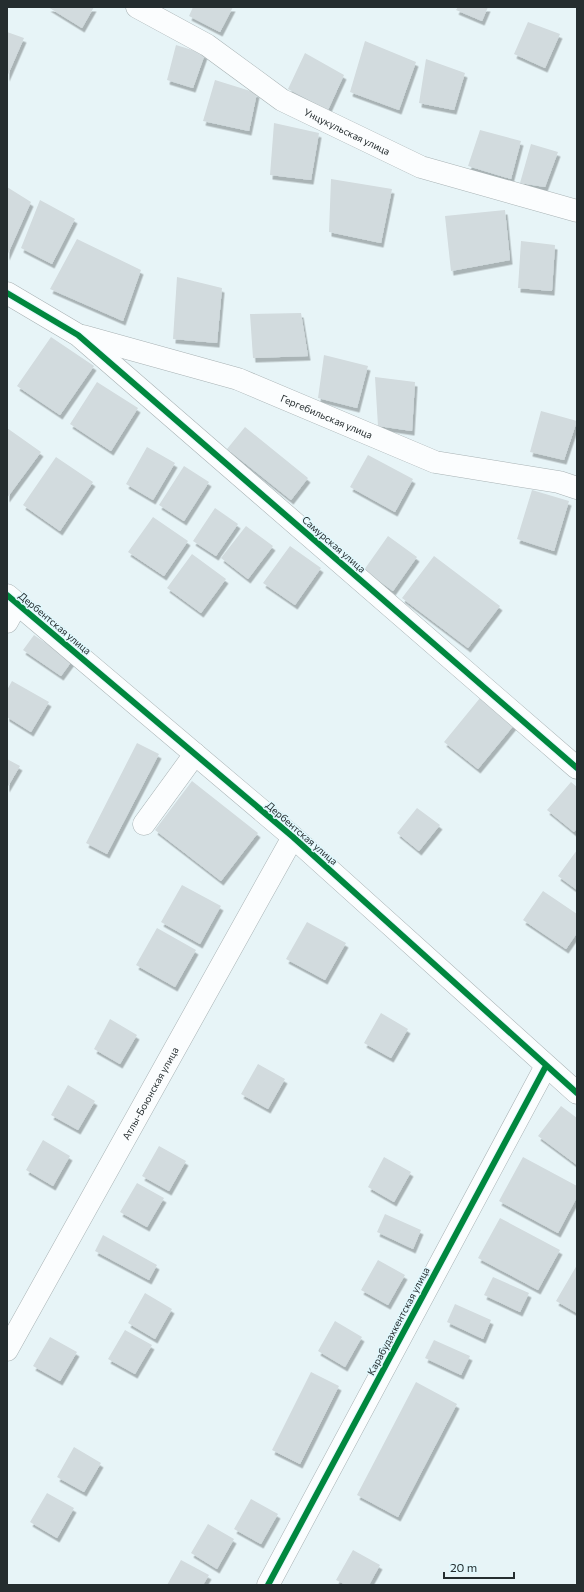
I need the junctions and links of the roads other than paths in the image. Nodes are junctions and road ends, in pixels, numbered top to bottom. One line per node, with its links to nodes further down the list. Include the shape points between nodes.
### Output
1 (137, 7): 2 (street, Унцукульская улица, via 207,45 282,100 420,167)
2 (577, 211)
3 (7, 293): 4 (street)
4 (78, 335): 5 (street, Гергебильская улица, via 238,379 435,462 559,482); 8 (street, Самурская улица)
5 (577, 488)
6 (10, 607): 7 (street, Дербентская улица)
7 (195, 754): 9 (street); 10 (street, Дербентская улица)
8 (577, 768)
9 (144, 824)
10 (293, 837): 11 (street, Дербентская улица); 13 (street, Атлы-Боюнская улица)
11 (546, 1066): 12 (street, Дербентская улица); 14 (street, Карабудахкентская улица)
12 (577, 1092)
13 (7, 1350)
14 (268, 1585)

